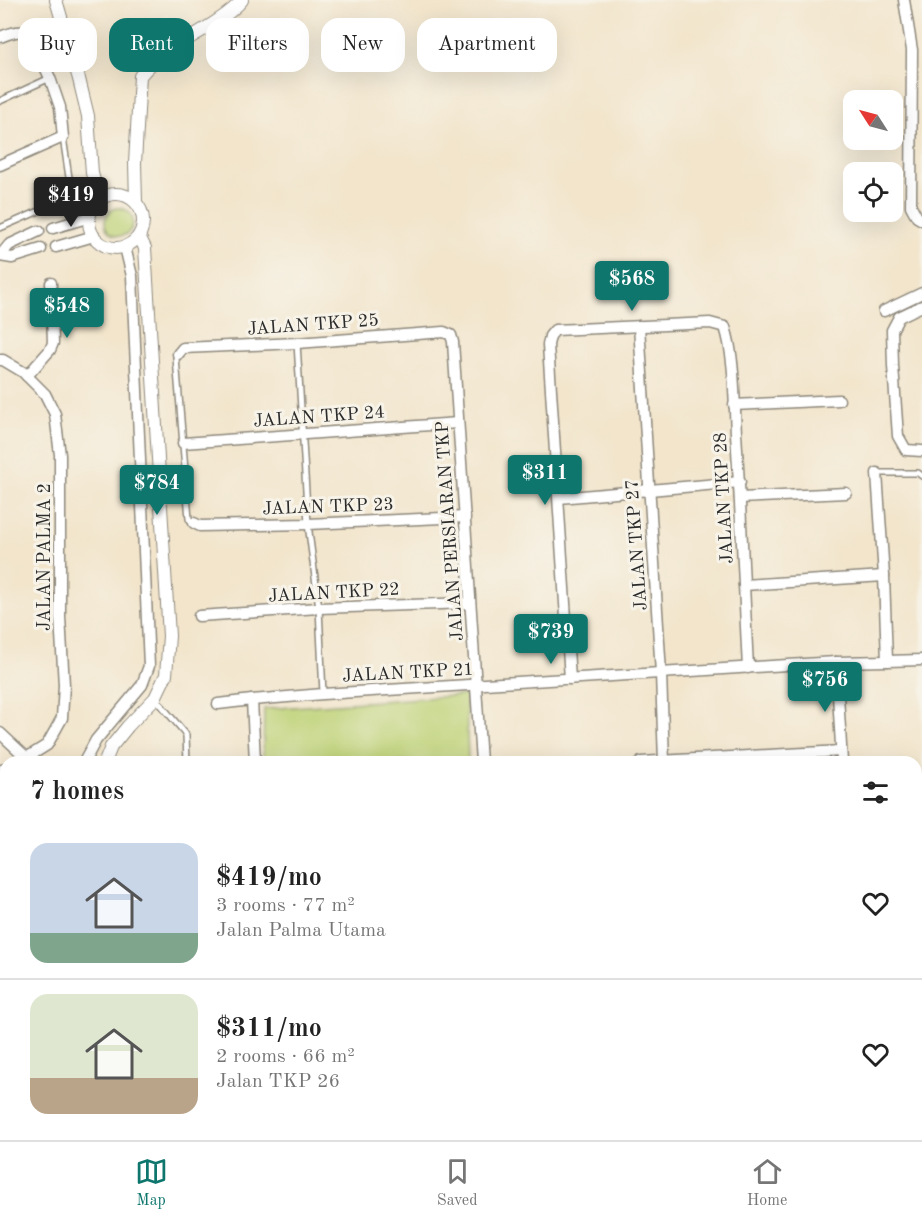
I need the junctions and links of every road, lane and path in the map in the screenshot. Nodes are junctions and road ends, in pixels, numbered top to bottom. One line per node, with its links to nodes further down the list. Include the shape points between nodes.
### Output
1 (56, 0): 10 (street, via 88,116 92,172)
2 (242, 0): 11 (street, via 236,8 175,46 140,76)
3 (903, 0): 5 (street)
4 (0, 38): 6 (street, via 12,32 30,34)
5 (917, 49): 13 (street, via 911,206)
6 (50, 78): 7 (lane); 8 (street, via 60,107)
7 (0, 101)
8 (63, 137): 9 (street); 14 (lane, via 71,191 67,199)
9 (0, 165)
10 (99, 200): 11 (street, via 122,194); 12 (street)
11 (136, 202): 18 (street, via 144,218)
12 (90, 217): 15 (street); 17 (street)
13 (922, 220)
14 (0, 228)
15 (53, 228)
16 (39, 231): 22 (street, via 9,245)
17 (94, 236): 19 (street); 20 (street, via 108,247)
18 (139, 236): 20 (street); 62 (street, via 145,249 170,636 166,675)
19 (56, 247)
20 (126, 247): 68 (street, via 132,276 149,666 142,685)
21 (41, 249): 22 (street, via 12,258)
22 (0, 256)
23 (51, 283): 32 (street, via 53,343)
24 (922, 293): 26 (street)
25 (922, 306): 38 (street, via 899,317 892,330 898,436 906,450)
26 (884, 311)
27 (639, 326): 34 (street, JALAN TKP 28, via 710,323 724,327 730,343); 42 (street, JALAN TKP 27); 44 (street, via 555,330 550,336)
28 (451, 335): 29 (street, JALAN TKP 25, via 444,332); 35 (street, JALAN PERSIARAN TKP)
29 (297, 343): 30 (street, JALAN TKP 25, via 183,348); 36 (lane)
30 (178, 354): 37 (lane)
31 (0, 360): 32 (street, JALAN PALMA 2)
32 (27, 376): 67 (street, JALAN PALMA 2, via 45,393 55,414 60,455 64,686 62,718 47,745)
33 (839, 400): 34 (street)
34 (735, 405): 41 (street, JALAN TKP 28)
35 (458, 423): 36 (street, JALAN TKP 24); 46 (street, JALAN PERSIARAN TKP)
36 (303, 434): 37 (street, JALAN TKP 24); 48 (lane)
37 (183, 442): 47 (lane, via 189,519)
38 (922, 451)
39 (877, 473): 40 (lane); 49 (street)
40 (922, 476)
41 (740, 482): 42 (street); 45 (street, JALAN TKP 28)
42 (650, 489): 44 (street); 58 (street, JALAN TKP 27)
43 (846, 493): 45 (street)
44 (558, 498): 59 (street)
45 (741, 498): 50 (street, JALAN TKP 28)
46 (465, 517): 48 (street, JALAN TKP 23); 51 (street, JALAN PERSIARAN TKP)
47 (194, 523): 48 (street, JALAN TKP 23)
48 (308, 524): 52 (lane)
49 (884, 576): 50 (street); 55 (street)
50 (744, 585): 57 (street, JALAN TKP 28)
51 (470, 603): 52 (street, JALAN TKP 22); 60 (street, JALAN PERSIARAN TKP)
52 (319, 608): 53 (street, JALAN TKP 22); 61 (lane)
53 (199, 616)
54 (922, 660): 55 (street, JALAN TKP 21)
55 (887, 661): 56 (street, JALAN TKP 21)
56 (836, 662): 57 (street, JALAN TKP 21); 74 (street)
57 (748, 668): 58 (street, JALAN TKP 21)
58 (661, 673): 59 (street, JALAN TKP 21); 73 (street, JALAN TKP 27)
59 (570, 679): 60 (street, JALAN TKP 21)
60 (476, 684): 61 (street, JALAN TKP 21); 72 (street, JALAN PERSIARAN TKP)
61 (323, 694): 63 (street, JALAN TKP 21)
62 (155, 698): 69 (street, via 122,733); 70 (lane, via 186,735)
63 (252, 700): 64 (street, JALAN TKP 21); 71 (street)
64 (218, 704)
65 (0, 733): 66 (street)
66 (20, 756)
67 (30, 756)
68 (87, 756)
69 (107, 756)
70 (188, 756)
71 (255, 756)
72 (481, 756)
73 (664, 756)
74 (842, 756)

